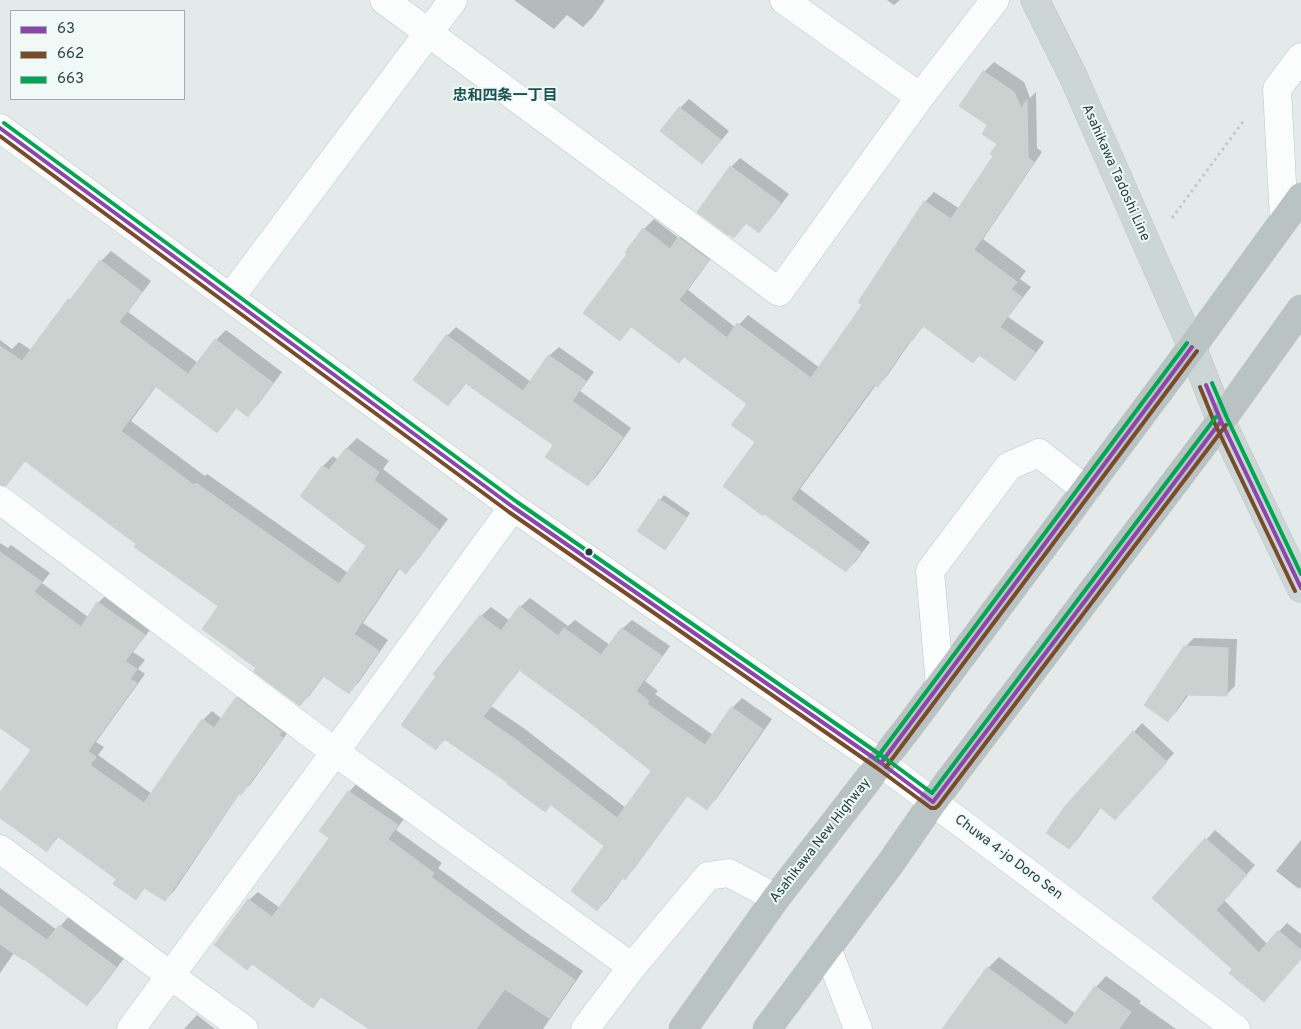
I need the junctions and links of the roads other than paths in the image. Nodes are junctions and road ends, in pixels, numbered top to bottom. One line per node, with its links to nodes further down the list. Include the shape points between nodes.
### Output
1 (384, 0): 6 (street)
2 (453, 0): 6 (street)
3 (784, 0): 8 (street)
4 (995, 0): 8 (street)
5 (1035, 0): 14 (main road, Asahikawa Tadoshi Line, via 1073,76)
6 (429, 33): 8 (street, via 779,292); 12 (street)
7 (1301, 57): 11 (street, via 1277,90)
8 (920, 97)
9 (0, 128): 12 (street, Chuwa 4-jo Doro Sen)
10 (1301, 197): 11 (highway, Asahikawa New Highway)
11 (1284, 220): 14 (highway, Asahikawa New Highway)
12 (230, 298): 18 (street, Chuwa 4-jo Doro Sen)
13 (1301, 309): 15 (highway)
14 (1192, 347): 15 (main road, Asahikawa Tadoshi Line); 16 (highway, Asahikawa New Highway)
15 (1220, 421): 19 (main road, Asahikawa Tadoshi Line); 23 (highway)
16 (1086, 490): 20 (highway, Asahikawa New Highway); 20 (street, via 1039,453 1009,466 930,570)
17 (0, 500): 21 (street)
18 (513, 507): 21 (street); 22 (street, Chuwa 4-jo Doro Sen)
19 (1301, 588)
20 (940, 684): 22 (highway, Asahikawa New Highway)
21 (335, 752): 27 (street); 28 (street)
22 (882, 763): 23 (street, Chuwa 4-jo Doro Sen); 25 (highway, Asahikawa New Highway)
23 (933, 802): 26 (highway); 35 (street, Chuwa 4-jo Doro Sen)
24 (0, 849): 28 (street)
25 (776, 898): 27 (street, via 729,873 708,876); 32 (highway, Asahikawa New Highway)
26 (827, 948): 33 (highway); 34 (street)
27 (632, 968): 31 (street)
28 (170, 976): 29 (street); 30 (street)
29 (131, 1029)
30 (244, 1029)
31 (585, 1029)
32 (683, 1029)
33 (767, 1029)
34 (858, 1029)
35 (1236, 1029)

